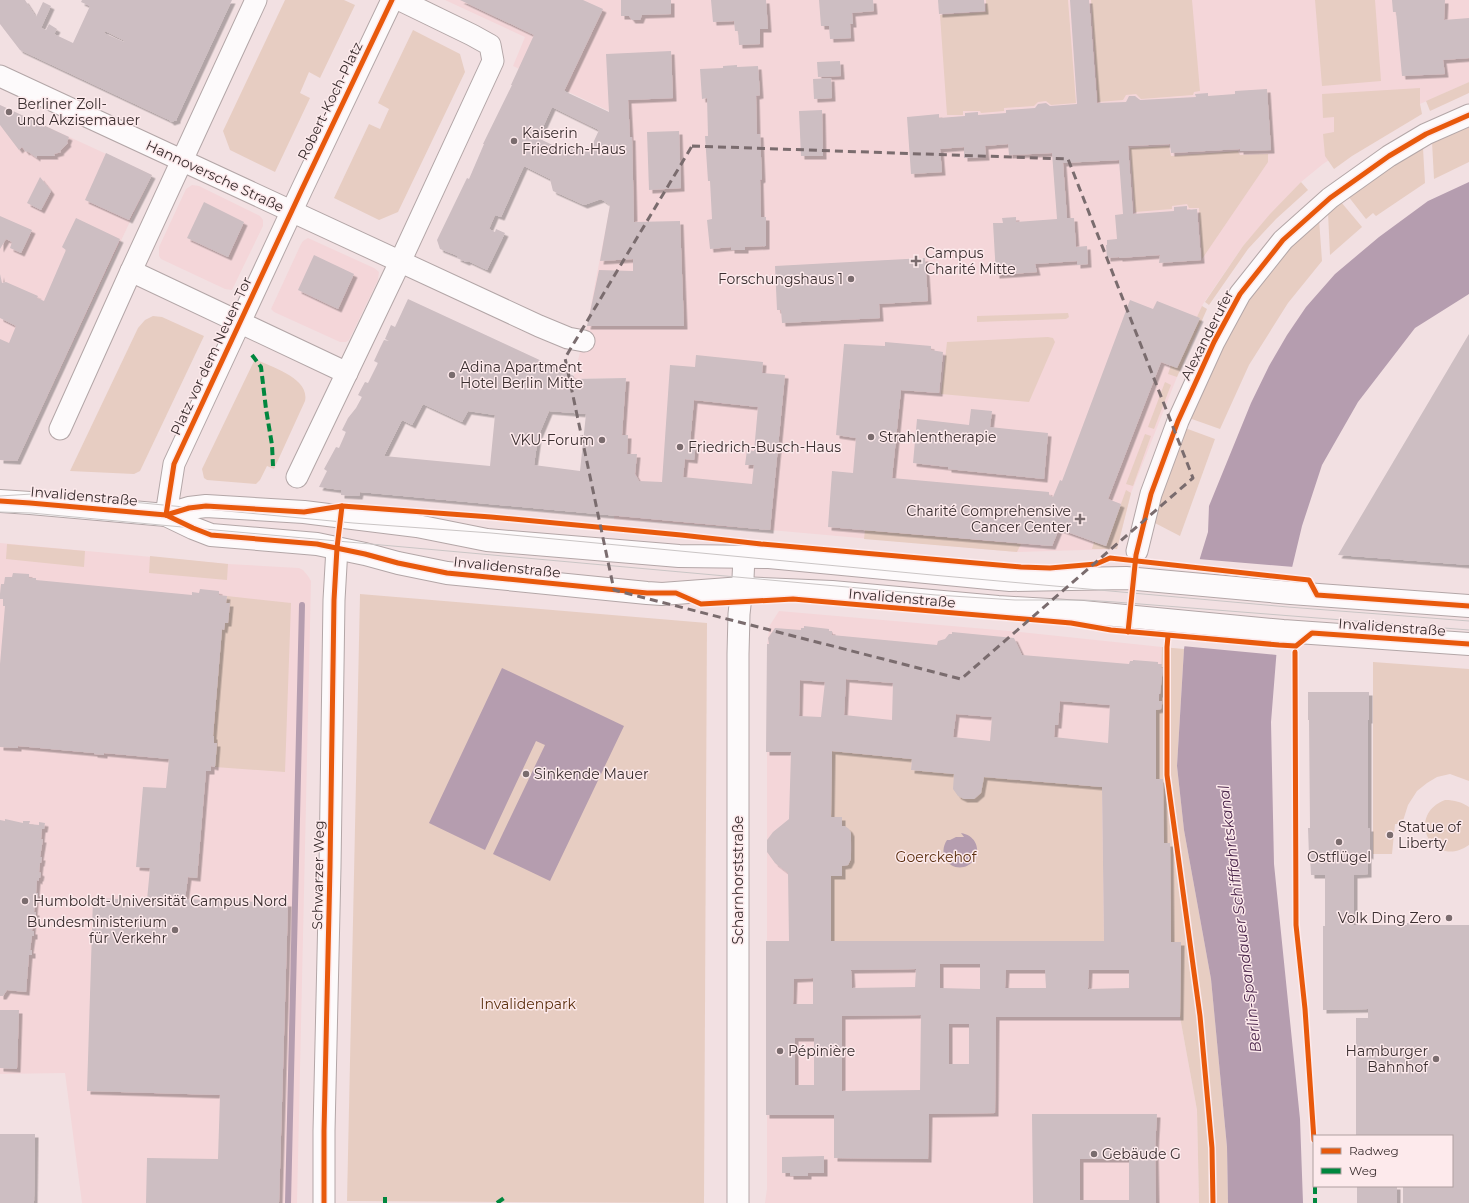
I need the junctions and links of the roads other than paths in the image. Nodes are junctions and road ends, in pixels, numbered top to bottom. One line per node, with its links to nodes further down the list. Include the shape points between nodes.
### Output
1 (256, 0): 6 (street)
2 (392, 0): 7 (street, Robert-Koch-Platz)
3 (400, 0): 8 (street, via 490,45 493,61)
4 (0, 76): 6 (street, Hannoversche Straße)
5 (1469, 115): 19 (street, Alexanderufer, via 1426,134 1395,152 1330,198 1283,240 1240,294 1214,342 1178,421 1151,494)
6 (182, 161): 7 (street, Hannoversche Straße); 9 (street)
7 (291, 212): 8 (street, Hannoversche Straße); 10 (street, Platz vor dem Neuen Tor)
8 (400, 262): 11 (street, Hannoversche Straße, via 539,326 568,338); 12 (street)
9 (131, 271): 10 (street, Platz vor dem Neuen Tor); 13 (street)
10 (240, 322): 12 (street, Platz vor dem Neuen Tor); 16 (street, Platz vor dem Neuen Tor, via 174,464)
11 (584, 341)
12 (347, 373): 14 (street)
13 (60, 430)
14 (297, 477)
15 (0, 501): 16 (main road, Invalidenstraße)
16 (166, 515): 17 (main road, Invalidenstraße, via 198,506 213,506); 18 (main road, Invalidenstraße, via 210,535)
17 (340, 517): 18 (main road); 20 (main road, Invalidenstraße, via 417,526 487,540 679,556)
18 (337, 548): 21 (main road, Invalidenstraße, via 439,572 647,593); 24 (street, Schwarzer Weg)
19 (1137, 551)
20 (744, 557): 21 (street, Scharnhorststraße); 22 (main road, Invalidenstraße, via 769,557 1010,580 1126,578)
21 (742, 588): 23 (main road, Invalidenstraße, via 832,592 1083,612 1284,632); 25 (street, Scharnhorststraße, via 738,654)
22 (1469, 606)
23 (1469, 644)
24 (324, 1203)
25 (738, 1203)

